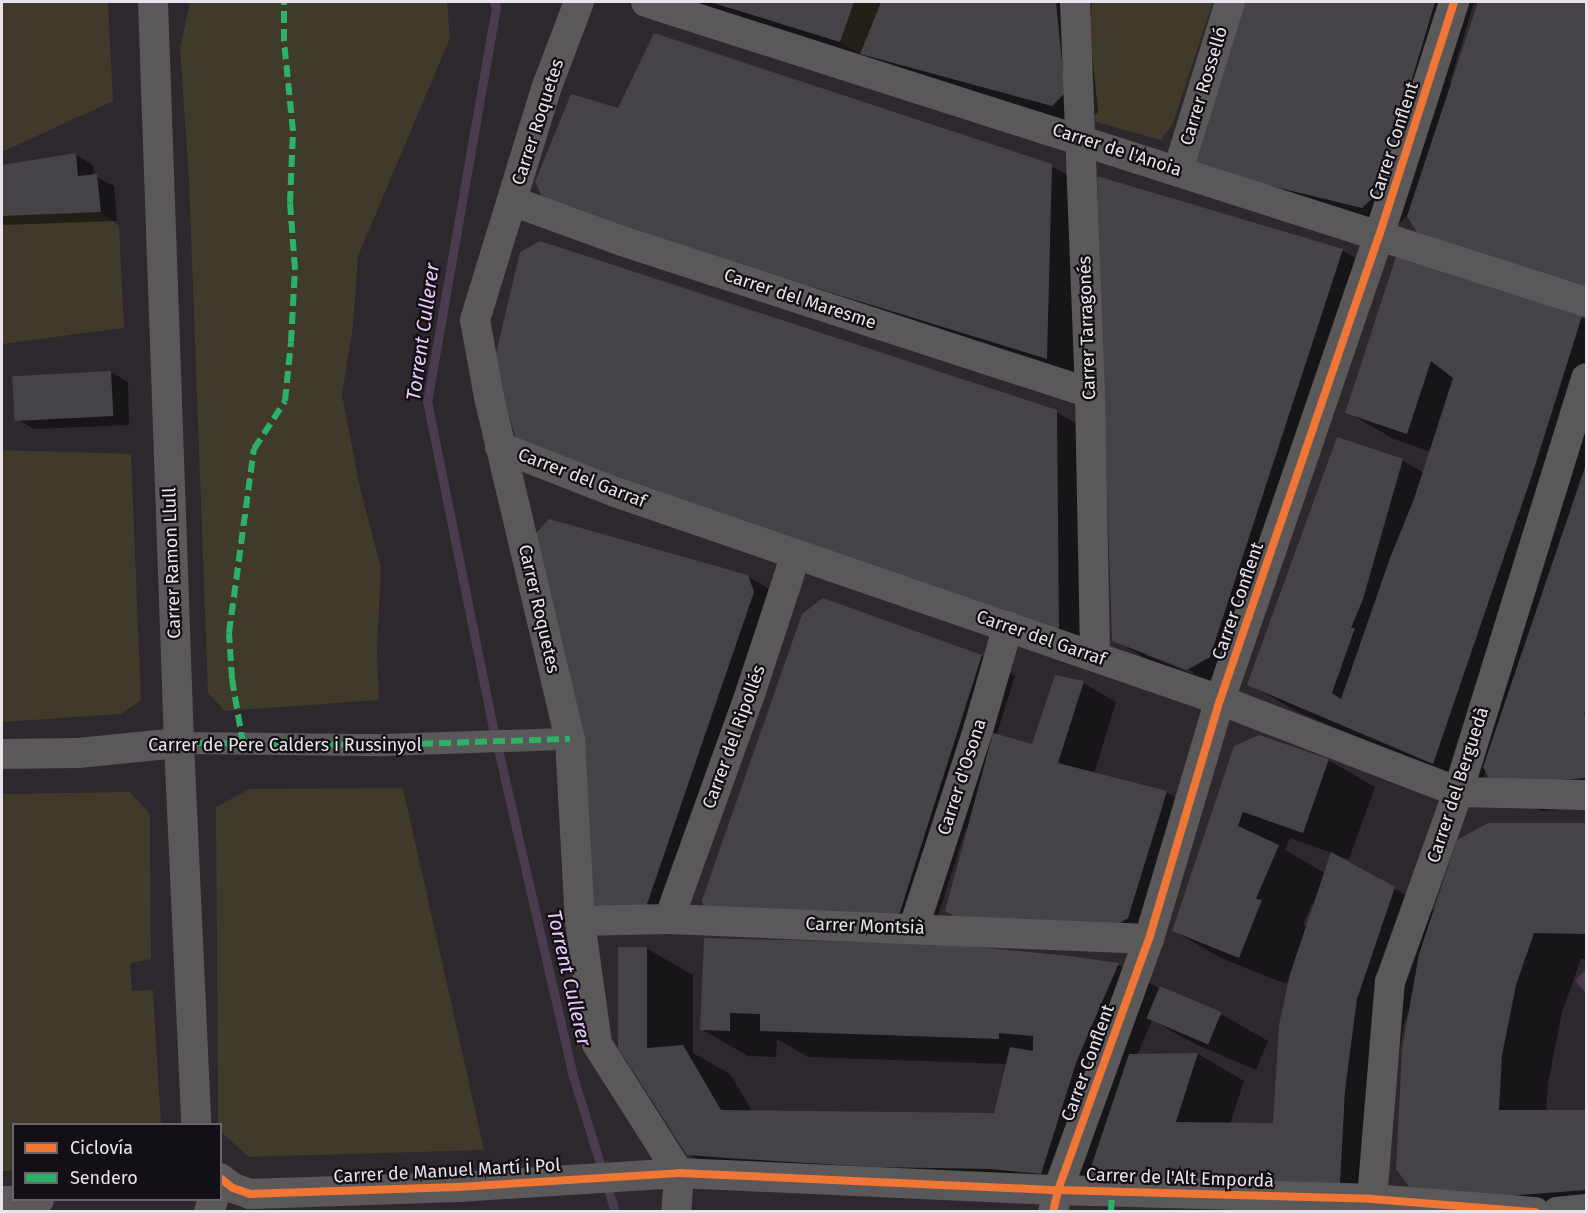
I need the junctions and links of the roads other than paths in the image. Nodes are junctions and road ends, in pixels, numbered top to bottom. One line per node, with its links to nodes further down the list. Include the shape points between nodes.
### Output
1 (153, 2): 20 (street, Carrer Ramon Llull)
2 (579, 2): 9 (street, Carrer Roquetes, via 546,89)
3 (646, 2): 7 (street, Carrer de l'Anoia)
4 (1076, 2): 7 (street, Carrer Tarragonés)
5 (1230, 2): 8 (street, Carrer Rosselló)
6 (1454, 2): 10 (street, Carrer Conflent)
7 (1081, 139): 8 (street, Carrer de l'Anoia); 13 (street, Carrer Tarragonés)
8 (1178, 170): 10 (street, Carrer de l'Anoia)
9 (513, 201): 13 (street, Carrer del Maresme, via 622,241); 14 (street, Carrer Roquetes, via 475,320)
10 (1379, 236): 11 (street, Carrer de l'Anoia); 18 (street, Carrer Conflent)
11 (1587, 302)
12 (1587, 378): 22 (street, Carrer del Berguedà)
13 (1090, 393): 17 (street, Carrer Tarragonés)
14 (500, 447): 15 (street, Carrer del Garraf, via 615,492); 19 (street, Carrer Roquetes)
15 (796, 554): 16 (street, Carrer del Garraf); 24 (street, Carrer del Ripollés)
16 (1008, 627): 17 (street, Carrer del Garraf); 26 (street, Carrer d'Osona)
17 (1095, 655): 18 (street, Carrer del Garraf)
18 (1220, 700): 22 (street, Carrer del Garraf); 27 (street, Carrer Conflent)
19 (570, 739): 20 (street, Carrer de Pere Calders i Russinyol, via 385,745); 25 (street, Carrer Roquetes)
20 (179, 743): 21 (street, Carrer de Pere Calders i Russinyol, via 78,753); 28 (street, Carrer Ramon Llull)
21 (2, 754)
22 (1458, 792): 23 (street, Carrer del Garraf); 31 (street, Carrer del Berguedà, via 1390,982)
23 (1587, 795)
24 (669, 919): 25 (street, Carrer Montsià); 26 (street, Carrer Montsià)
25 (580, 921): 29 (street, Carrer Roquetes, via 597,1044)
26 (914, 927): 27 (street, Carrer Montsià)
27 (1149, 939): 32 (street, Carrer Conflent)
28 (196, 1123)
29 (679, 1173): 30 (street, Carrer de Manuel Martí i Pol, via 458,1187 250,1194); 32 (street, Carrer de l'Alt Empordà); 35 (street)
30 (222, 1180)
31 (1372, 1199): 33 (street, Carrer de l'Alt Empordà); 36 (street, Carrer de l'Alt Empordà)
32 (1056, 1201): 33 (street, Carrer de l'Alt Empordà)
33 (1112, 1201)
34 (1587, 1209): 37 (street)
35 (676, 1212)
36 (1535, 1212)
37 (1557, 1212)

